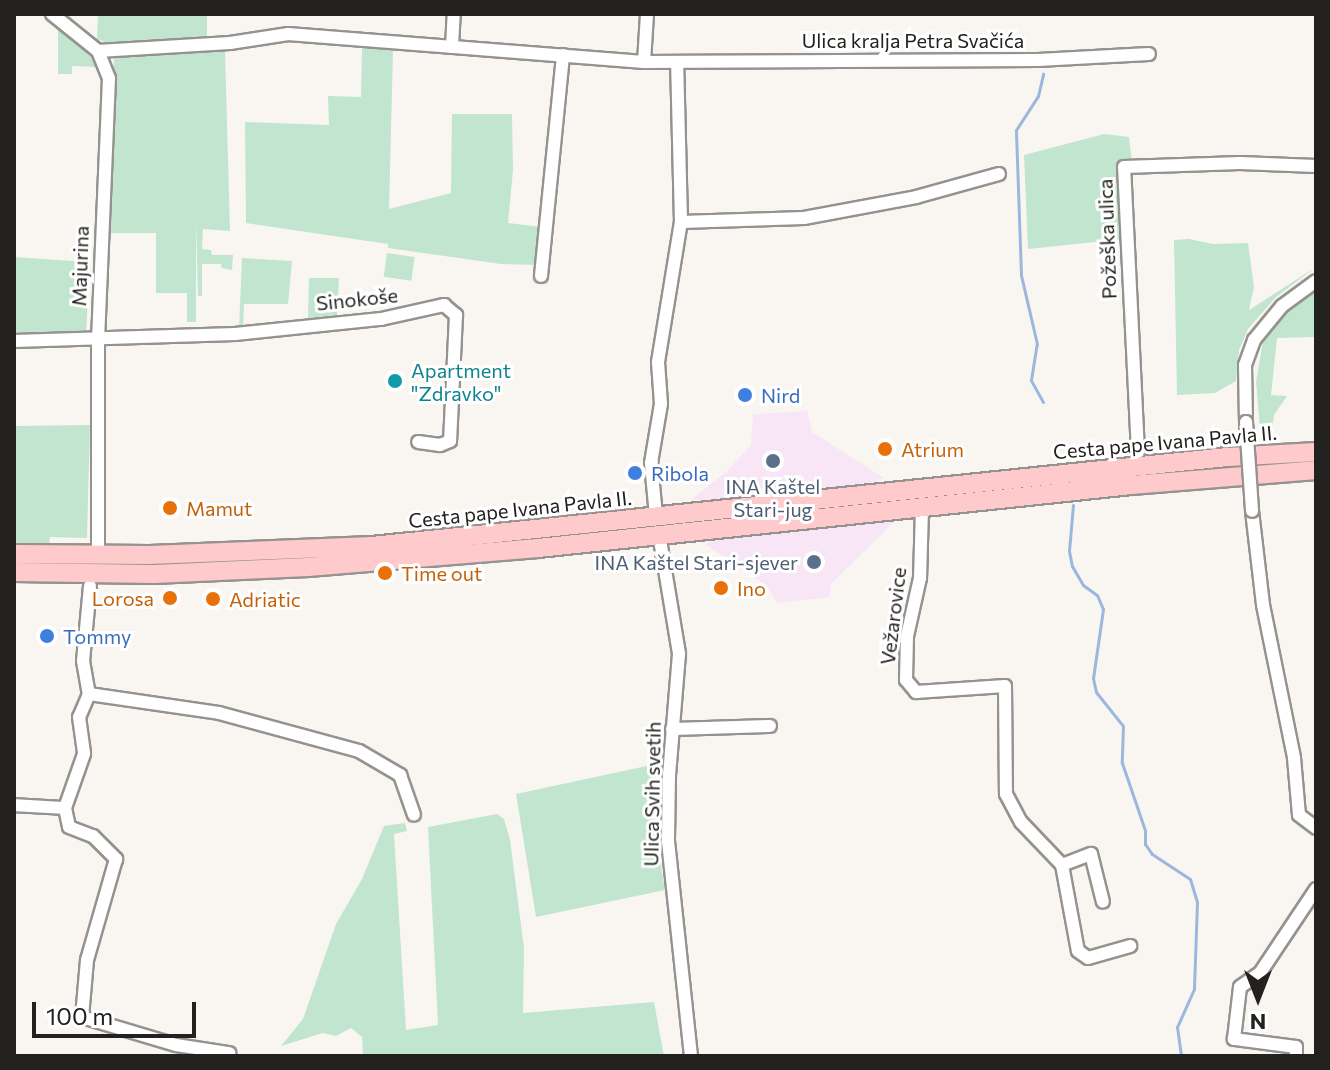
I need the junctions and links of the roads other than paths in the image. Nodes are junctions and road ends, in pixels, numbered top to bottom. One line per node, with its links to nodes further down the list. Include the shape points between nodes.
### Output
1 (52, 14): 5 (street)
2 (454, 14): 4 (street)
3 (647, 14): 8 (street)
4 (452, 47): 5 (street, via 288,34); 7 (street)
5 (98, 51): 15 (street, Majurina, via 109,78)
6 (1149, 54): 9 (street, Ulica kralja Petra Svačića)
7 (563, 55): 8 (street); 13 (street)
8 (644, 62): 9 (street, Ulica kralja Petra Svačića)
9 (677, 63): 12 (street, Ulica Svih svetih)
10 (1316, 166): 18 (street, Požeška ulica, via 1124,167)
11 (999, 174): 12 (street, via 916,197 804,218)
12 (681, 222): 22 (street, Ulica Svih svetih, via 658,362 661,404 651,463)
13 (541, 276)
14 (1316, 281): 33 (street, bridge, via 1282,306 1254,340 1245,365 1263,605 1294,758 1299,815)
15 (98, 338): 16 (street); 17 (street, Sinokoše, via 235,334 381,319 444,305 456,315 450,441); 23 (street, Majurina)
16 (14, 341)
17 (418, 442)
18 (1138, 452)
19 (1316, 452): 22 (main road, Cesta pape Ivana Pavla II., via 1197,460)
20 (1316, 470): 21 (main road, Cesta pape Ivana Pavla II.)
21 (922, 508): 22 (main road, Cesta pape Ivana Pavla II.); 34 (street, Vežarovice, via 920,578 907,636 906,680 916,692 1005,686 1006,794 1021,822)
22 (657, 525): 24 (main road, Cesta pape Ivana Pavla II., via 372,546); 25 (main road, Cesta pape Ivana Pavla II., via 308,567 154,574); 29 (street, Ulica Svih svetih, via 679,654)
23 (98, 545)
24 (14, 554)
25 (14, 572)
26 (90, 586): 27 (street, via 83,661)
27 (89, 694): 31 (street, via 79,717 84,754); 32 (street, via 219,713 359,751 400,775)
28 (770, 726): 29 (street)
29 (672, 729): 39 (street, Ulica Svih svetih, via 668,841)
30 (14, 805): 31 (street)
31 (65, 808): 38 (street, via 69,827 93,836 116,859 87,960 82,1017 176,1045)
32 (414, 815)
33 (1316, 828)
34 (1062, 865): 36 (street, via 1091,854); 37 (street, via 1078,951 1088,958)
35 (1316, 889): 40 (street, via 1260,973 1240,987 1234,1039 1296,1047)
36 (1103, 902)
37 (1130, 946)
38 (229, 1053)
39 (691, 1056)
40 (1296, 1056)

